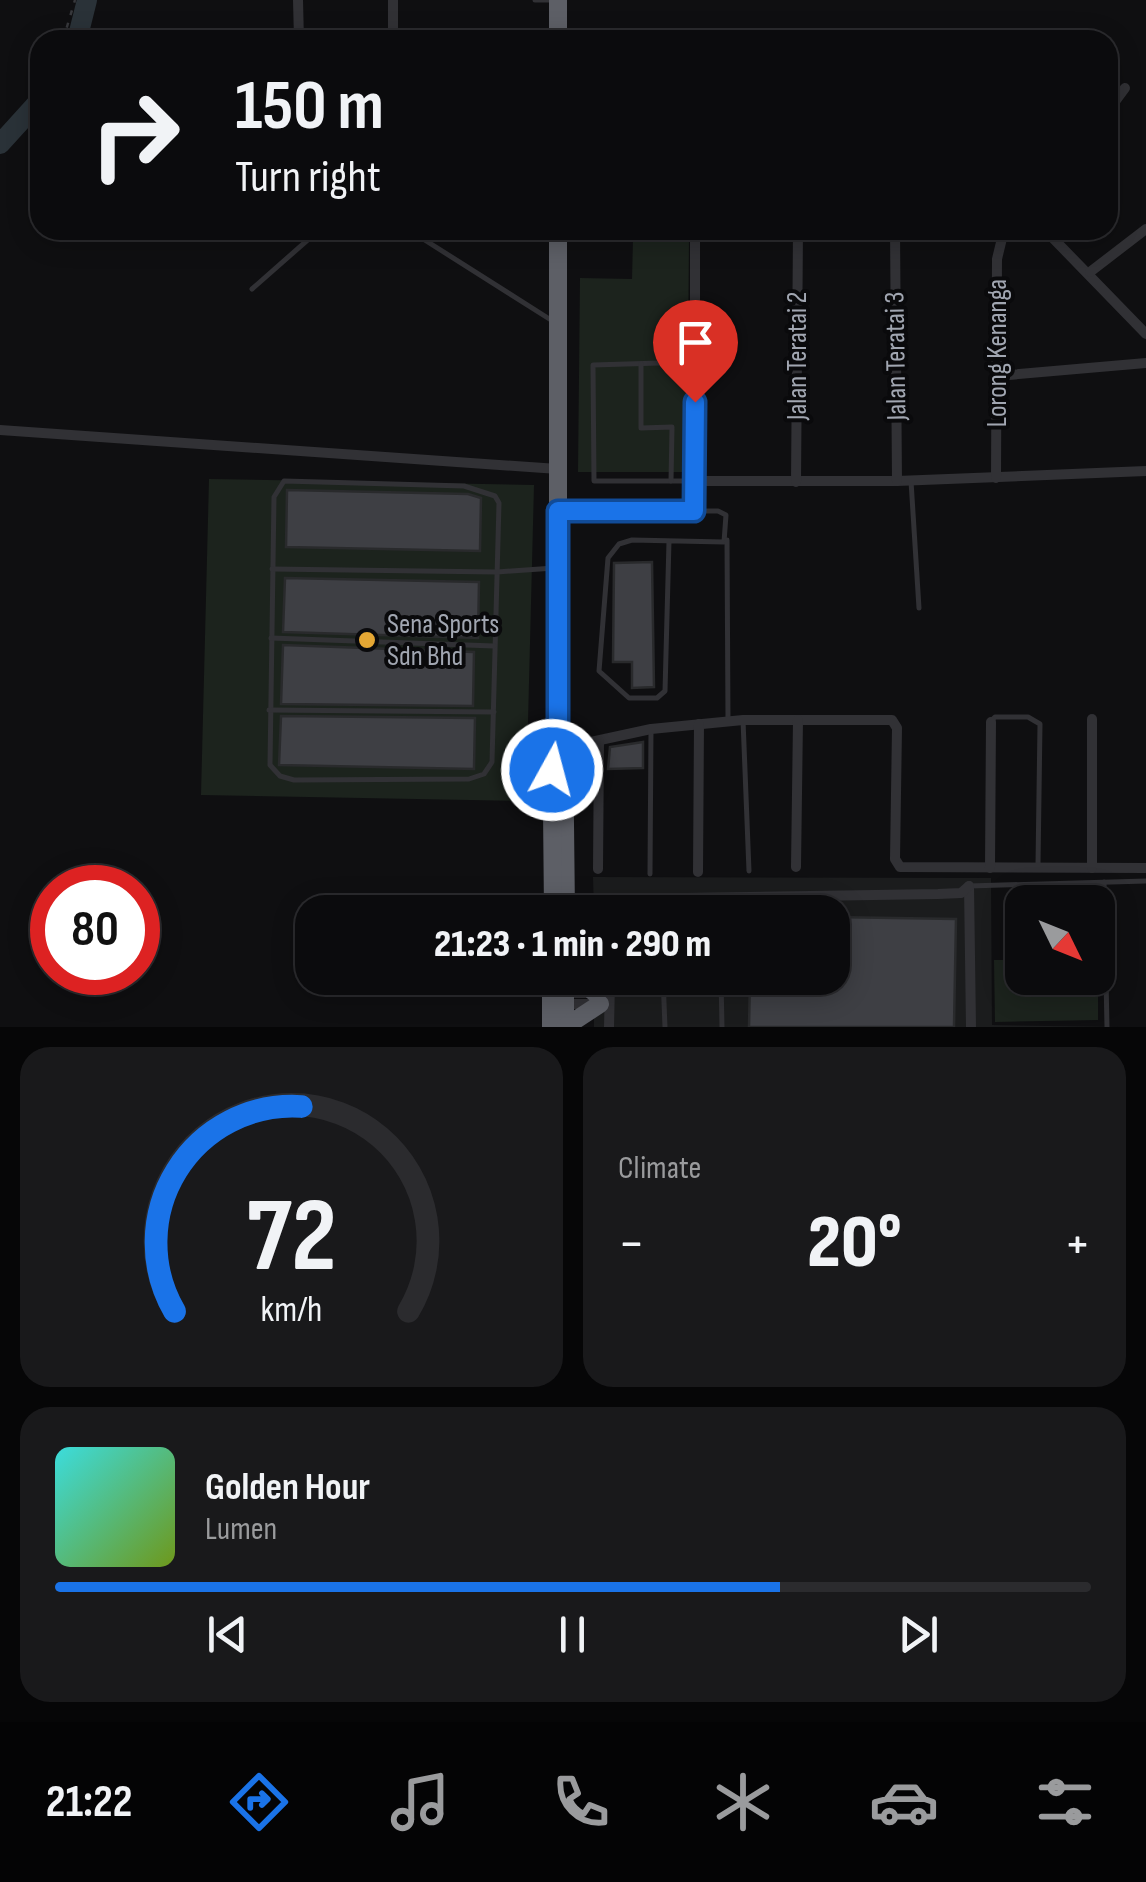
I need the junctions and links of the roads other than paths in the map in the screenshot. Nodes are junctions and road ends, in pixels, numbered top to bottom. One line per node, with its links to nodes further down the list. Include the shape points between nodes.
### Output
1 (298, 0): 5 (street)
2 (393, 0): 6 (street)
3 (536, 0): 4 (lane)
4 (556, 0): 7 (highway)
5 (299, 30)
6 (394, 30)
7 (556, 30)
8 (1125, 88): 9 (street)
9 (1118, 97)
10 (1146, 229): 19 (street)
11 (310, 240): 20 (lane)
12 (425, 240): 21 (lane)
13 (558, 240): 21 (highway)
14 (695, 240): 23 (street)
15 (798, 240): 35 (street, Jalan Teratai 2)
16 (894, 240): 33 (street, Jalan Teratai 3)
17 (1002, 240): 26 (street, Lorong Kenanga)
18 (1056, 240): 19 (street)
19 (1090, 272): 22 (street)
20 (252, 290)
21 (558, 325): 28 (highway)
22 (1146, 334)
23 (696, 362): 24 (lane); 32 (street)
24 (641, 364): 31 (lane, via 641,428 672,426); 31 (lane, via 593,366 594,481)
25 (1146, 364): 26 (street)
26 (997, 376): 30 (street, Lorong Kenanga)
27 (0, 430): 28 (street)
28 (558, 469): 36 (highway)
29 (1146, 471): 30 (street)
30 (996, 478): 34 (street)
31 (671, 481): 32 (lane)
32 (695, 481): 35 (street); 37 (lane)
33 (897, 481): 34 (street); 35 (street)
34 (911, 481): 43 (lane)
35 (796, 482)
36 (558, 511): 37 (lane); 40 (highway)
37 (694, 511): 38 (lane, via 725,513)
38 (727, 540): 39 (lane); 51 (lane)
39 (668, 541): 39 (lane, via 625,541 605,565 598,666 607,683 629,698 657,698 666,691)
40 (558, 568): 42 (lane); 55 (highway)
41 (272, 569): 42 (lane); 42 (lane, via 274,492 284,480 488,492 499,503); 44 (lane)
42 (497, 572): 45 (lane)
43 (919, 608)
44 (271, 638): 45 (lane); 46 (lane)
45 (494, 646): 47 (lane)
46 (269, 710): 47 (lane); 47 (lane, via 270,764 294,780 478,777 492,762)
47 (494, 712)
48 (1092, 719): 60 (street)
49 (743, 720): 50 (street); 51 (street); 63 (lane)
50 (798, 720): 57 (street); 58 (street, via 894,722 900,867)
51 (728, 721): 53 (street)
52 (991, 722): 58 (street); 59 (lane, via 1020,717 1040,724)
53 (699, 724): 54 (street); 64 (street)
54 (650, 729): 56 (street); 65 (lane)
55 (566, 740): 56 (street); 69 (highway, via 552,734); 70 (highway)
56 (599, 741): 62 (street)
57 (796, 867)
58 (990, 868): 59 (street)
59 (1038, 868): 60 (street)
60 (1092, 868): 61 (street)
61 (1146, 868)
62 (598, 869)
63 (748, 870)
64 (698, 872)
65 (650, 874)
66 (1146, 881): 67 (lane)
67 (1104, 882): 68 (lane); 84 (lane)
68 (969, 886): 71 (street, via 950,894); 83 (street)
69 (553, 895)
70 (566, 895)
71 (850, 895)
72 (594, 995): 78 (highway)
73 (604, 995): 78 (street)
74 (605, 995): 78 (street)
75 (664, 995): 81 (lane)
76 (721, 995): 82 (lane)
77 (558, 996): 78 (street); 79 (highway)
78 (602, 1004): 79 (highway); 80 (street)
79 (565, 1027)
80 (610, 1027)
81 (665, 1027)
82 (722, 1027)
83 (971, 1027)
84 (1107, 1027)

